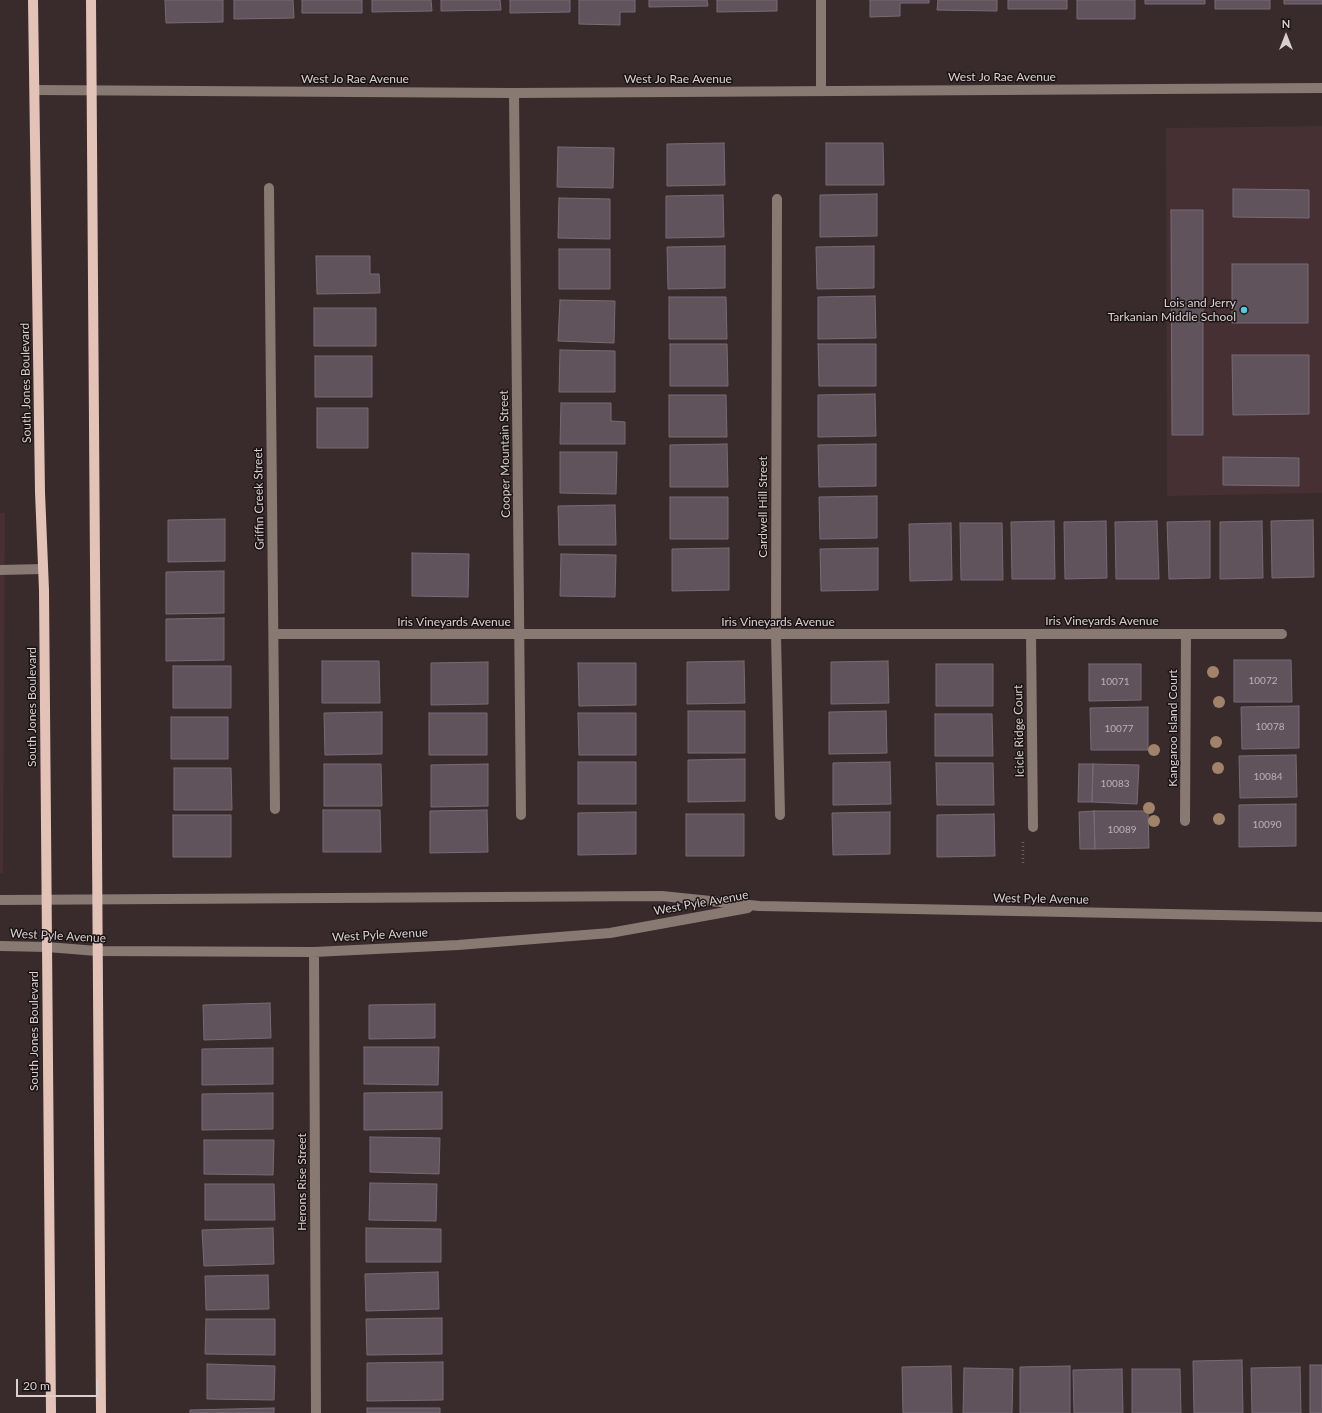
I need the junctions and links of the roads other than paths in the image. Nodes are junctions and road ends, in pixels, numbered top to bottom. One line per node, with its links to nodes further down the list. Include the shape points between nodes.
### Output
1 (33, 0): 5 (main road, South Jones Boulevard)
2 (91, 0): 6 (main road)
3 (821, 0): 7 (street)
4 (1322, 88): 7 (street, West Jo Rae Avenue)
5 (35, 90): 6 (street, West Jo Rae Avenue); 11 (main road, South Jones Boulevard)
6 (91, 90): 8 (street, West Jo Rae Avenue); 26 (main road)
7 (821, 91): 8 (street, West Jo Rae Avenue)
8 (514, 93): 17 (street, Cooper Mountain Street)
9 (269, 188): 13 (street, Griffin Creek Street)
10 (776, 199): 18 (street, Cardwell Hill Street)
11 (43, 569): 12 (street); 25 (main road, South Jones Boulevard)
12 (0, 570)
13 (274, 634): 17 (street, Iris Vineyards Avenue); 19 (street, Griffin Creek Street)
14 (1031, 634): 15 (street, Iris Vineyards Avenue); 18 (street, Iris Vineyards Avenue); 23 (street, Icicle Ridge Court)
15 (1186, 634): 16 (street, Iris Vineyards Avenue); 22 (street, Kangaroo Island Court)
16 (1282, 634)
17 (520, 635): 18 (street, Iris Vineyards Avenue); 20 (street, Cooper Mountain Street)
18 (776, 635): 21 (street, Cardwell Hill Street)
19 (276, 809)
20 (521, 815)
21 (780, 815)
22 (1185, 821)
23 (1033, 827)
24 (0, 900): 25 (street, West Pyle Avenue)
25 (46, 900): 26 (street, West Pyle Avenue); 30 (main road, South Jones Boulevard)
26 (96, 900): 27 (street, West Pyle Avenue, via 662,896); 31 (main road)
27 (760, 906): 28 (street, West Pyle Avenue); 32 (street, West Pyle Avenue, via 610,933)
28 (1322, 917)
29 (0, 946): 30 (street, West Pyle Avenue)
30 (47, 946): 31 (street, West Pyle Avenue); 33 (main road, South Jones Boulevard)
31 (98, 951): 32 (street, West Pyle Avenue); 34 (main road)
32 (314, 952): 35 (street, Herons Rise Street)
33 (51, 1413)
34 (101, 1413)
35 (316, 1413)

